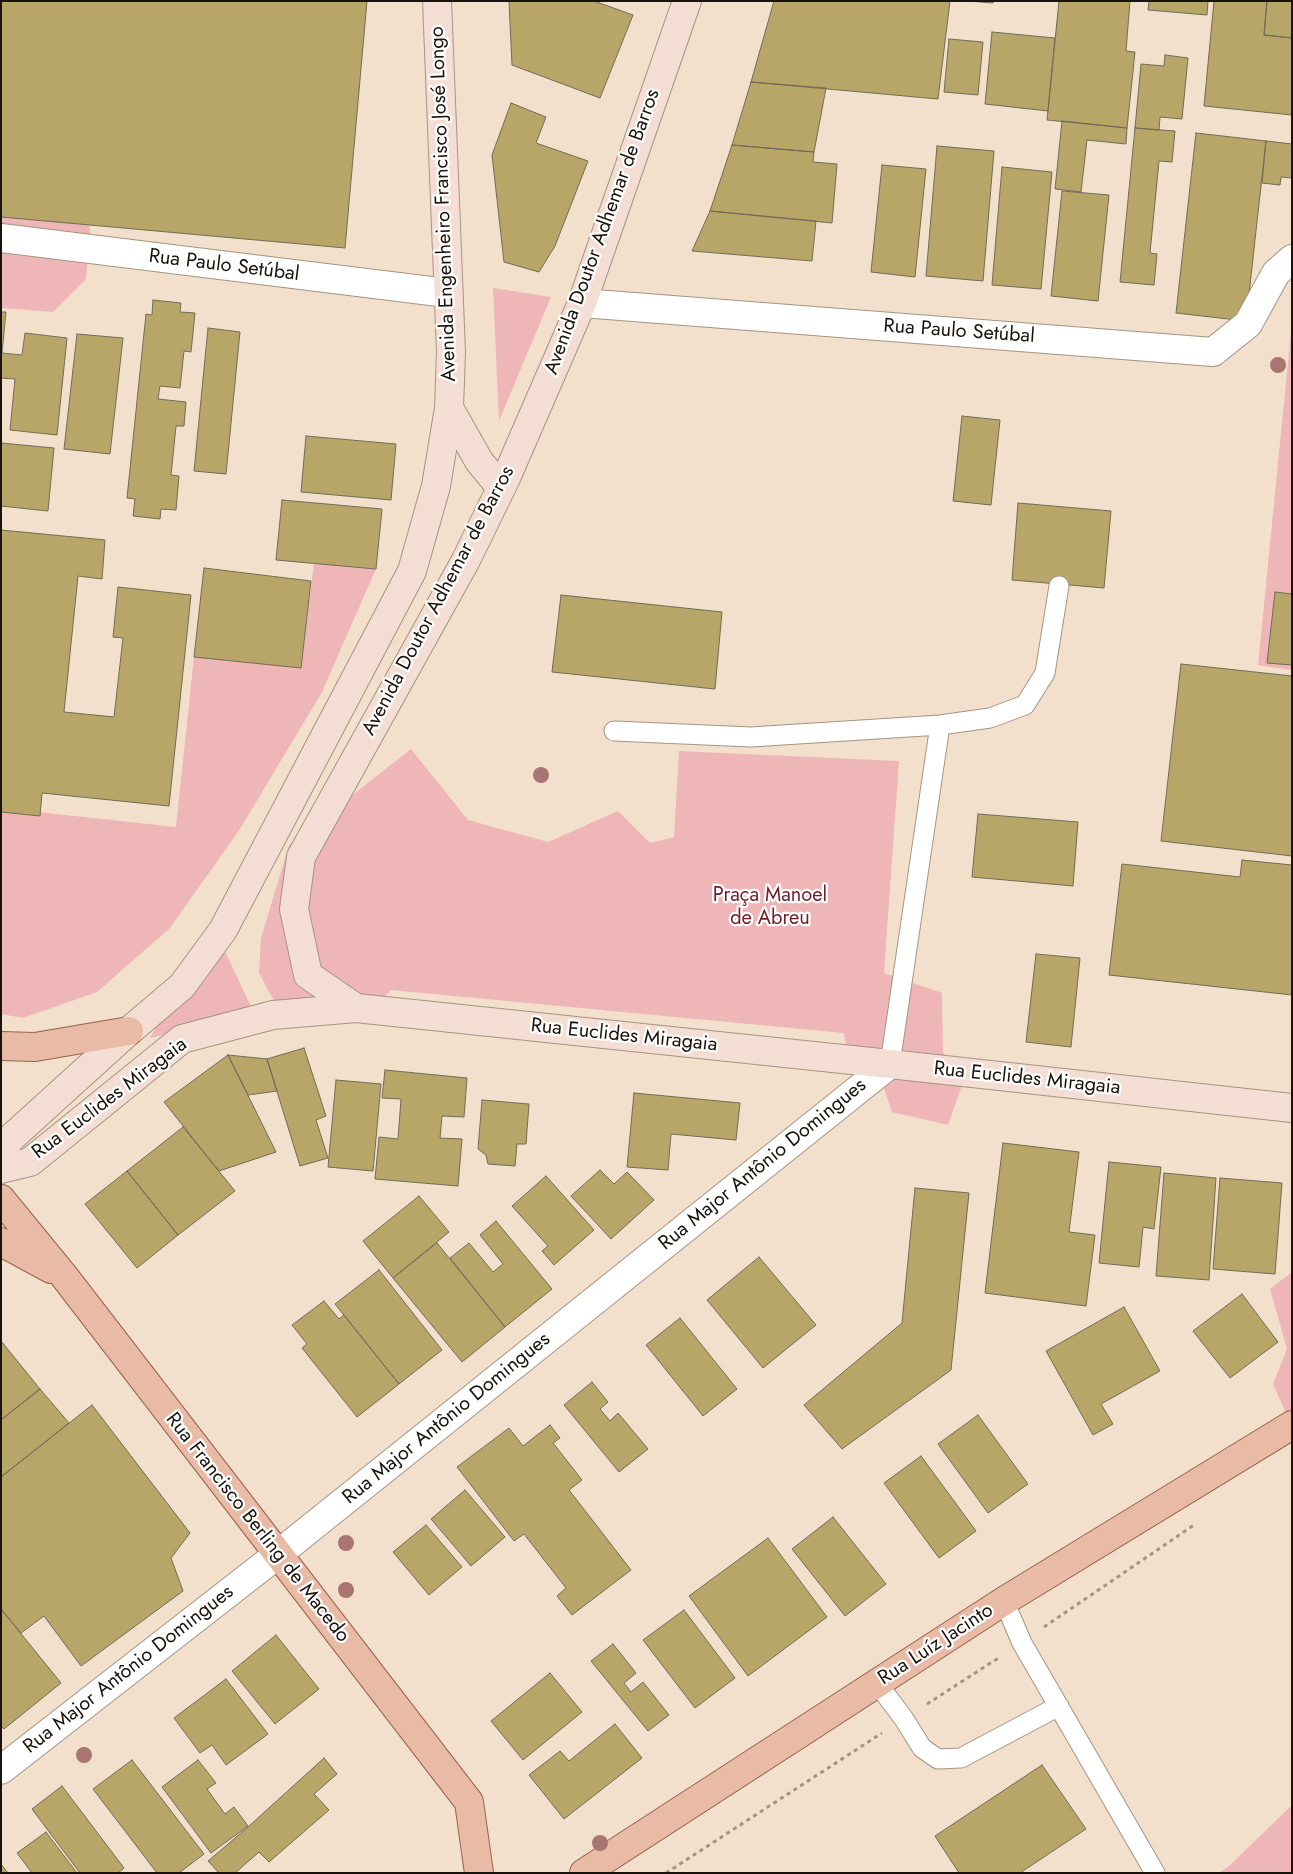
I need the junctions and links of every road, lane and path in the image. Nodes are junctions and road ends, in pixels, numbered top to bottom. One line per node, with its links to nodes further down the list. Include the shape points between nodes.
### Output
1 (437, 1): 5 (street, Avenida Engenheiro Francisco José Longo)
2 (687, 1): 6 (street, Avenida Doutor Adhemar de Barros)
3 (1, 238): 5 (street, Rua Paulo Setúbal)
4 (1292, 259): 6 (street, Rua Paulo Setúbal, via 1276,273 1248,324 1213,352)
5 (447, 293): 7 (street, Avenida Engenheiro Francisco José Longo, via 451,352)
6 (582, 303): 8 (street, Avenida Doutor Adhemar de Barros)
7 (449, 408): 8 (street, via 479,462); 13 (street, Avenida Doutor Adhemar de Barros, via 436,486 412,572 223,930 182,986)
8 (501, 488): 12 (street, Avenida Doutor Adhemar de Barros, via 461,569 301,857 294,909 308,975)
9 (1060, 586): 10 (lane, via 1045,673 1025,705 990,718)
10 (940, 725): 11 (lane, via 751,737); 15 (lane)
11 (614, 731)
12 (356, 1008): 15 (street, Rua Euclides Miragaia); 18 (street, Rua Euclides Miragaia, via 273,1015 182,1039 30,1162)
13 (129, 1030): 14 (main road, via 35,1047); 17 (street, Avenida Doutor Adhemar de Barros)
14 (1, 1046)
15 (890, 1064): 16 (street, Rua Euclides Miragaia); 24 (street, Rua Major Antônio Domingues)
16 (1292, 1108)
17 (1, 1149)
18 (1, 1169)
19 (1, 1199): 21 (main road, Rua Francisco Berling de Macedo)
20 (1, 1242): 21 (main road)
21 (64, 1276): 24 (main road, Rua Francisco Berling de Macedo)
22 (1292, 1425): 25 (main road, Rua Luíz Jacinto)
23 (1202, 1520): 26 (path)
24 (277, 1555): 30 (street, Rua Major Antônio Domingues); 31 (main road, Rua Francisco Berling de Macedo, via 469,1802)
25 (1004, 1601): 26 (lane); 27 (main road, Rua Luíz Jacinto)
26 (1022, 1642): 28 (lane); 29 (path)
27 (877, 1683): 29 (lane); 32 (main road, Rua Luíz Jacinto)
28 (1059, 1706): 29 (lane, via 961,1758 938,1759 922,1748); 34 (lane)
29 (904, 1719): 33 (path)
30 (1, 1770)
31 (479, 1873)
32 (584, 1873)
33 (666, 1873)
34 (1155, 1873)

